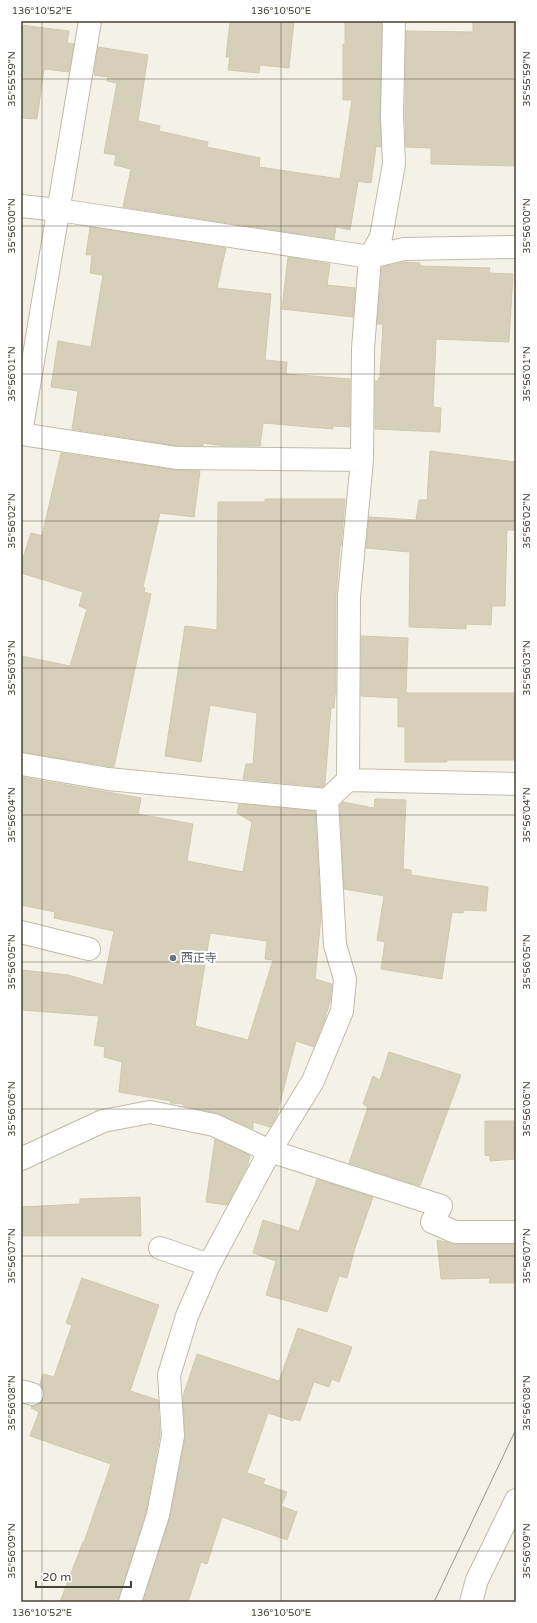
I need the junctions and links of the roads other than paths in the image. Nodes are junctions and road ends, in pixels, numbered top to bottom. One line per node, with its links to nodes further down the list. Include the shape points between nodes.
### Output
1 (90, 21): 4 (street)
2 (394, 21): 6 (street, via 394,164 381,237)
3 (21, 206): 4 (street)
4 (59, 210): 6 (street); 7 (street)
5 (516, 247): 6 (street, via 404,248)
6 (370, 257): 8 (street, via 363,349)
7 (21, 433): 8 (street, via 177,458)
8 (362, 460): 10 (street, via 349,596)
9 (21, 764): 12 (street, via 108,779)
10 (348, 780): 11 (street); 12 (street)
11 (516, 784)
12 (327, 800): 15 (street, via 335,945 345,979 342,1011 313,1081)
13 (21, 932): 14 (street)
14 (89, 949)
15 (270, 1150): 16 (street, via 214,1125 150,1112 103,1121); 17 (street, via 441,1206 432,1222 455,1232); 19 (street)
16 (21, 1159)
17 (516, 1232)
18 (160, 1248): 19 (street)
19 (209, 1266): 21 (street, via 187,1316 169,1375 173,1436 158,1516)
20 (516, 1500): 22 (street, via 477,1580)
21 (130, 1602)
22 (471, 1602)

